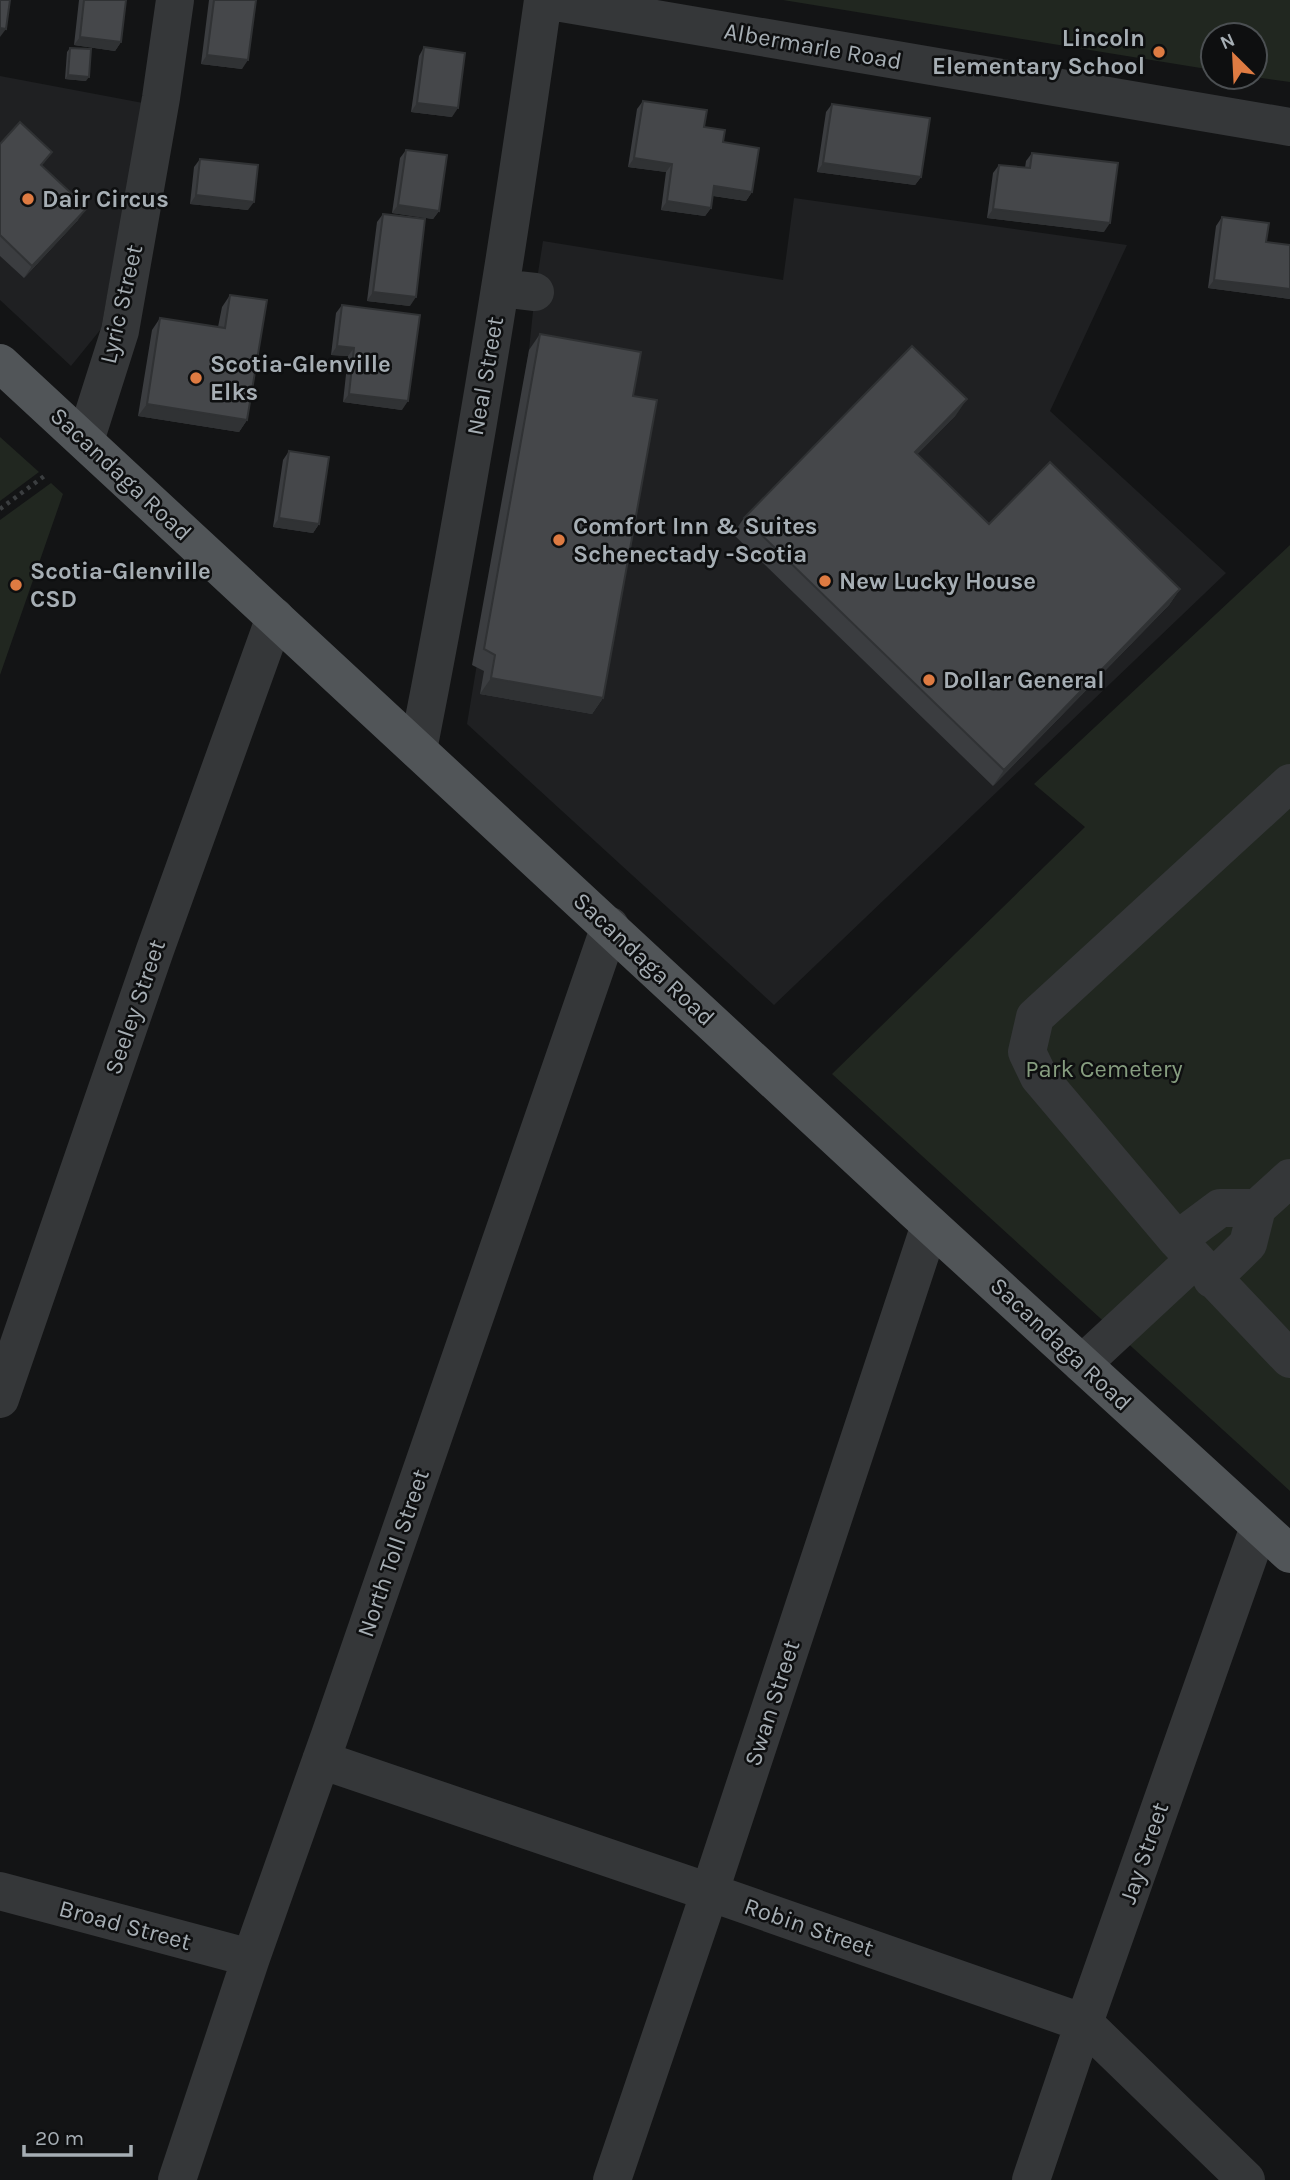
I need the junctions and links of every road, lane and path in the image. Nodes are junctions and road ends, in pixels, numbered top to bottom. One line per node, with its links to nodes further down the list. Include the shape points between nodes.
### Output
1 (174, 0): 5 (street, Lyric Street, via 120,331)
2 (543, 0): 3 (street, Albermarle Road); 9 (street, Neal Street, via 518,290)
3 (1290, 127)
4 (0, 363): 5 (main road, Sacandaga Road)
5 (85, 441): 8 (main road, Sacandaga Road)
6 (47, 474): 7 (path)
7 (0, 509)
8 (275, 617): 9 (main road, Sacandaga Road); 18 (street, Seeley Street)
9 (418, 750): 11 (main road, Sacandaga Road)
10 (1290, 783): 15 (street, via 1035,1017 1027,1052 1039,1077)
11 (610, 926): 14 (main road, Sacandaga Road); 21 (street, North Toll Street)
12 (1290, 1178): 13 (street)
13 (1257, 1208): 15 (street, via 1248,1244); 15 (street, via 1220,1208)
14 (930, 1225): 17 (main road, Sacandaga Road); 23 (street, Swan Street)
15 (1195, 1259): 16 (street); 17 (street)
16 (1290, 1359)
17 (1082, 1364): 19 (main road, Sacandaga Road)
18 (0, 1399)
19 (1259, 1527): 20 (main road, Sacandaga Road); 25 (street, Jay Street)
20 (1290, 1554)
21 (321, 1760): 23 (street, Robin Street); 24 (street, North Toll Street)
22 (0, 1891): 24 (street, Broad Street)
23 (709, 1892): 25 (street, Robin Street); 27 (street, Swan Street)
24 (251, 1958): 26 (street, North Toll Street)
25 (1084, 2024): 28 (street, Jay Street); 29 (street, Robin Street)
26 (177, 2180)
27 (612, 2180)
28 (1031, 2180)
29 (1247, 2180)

